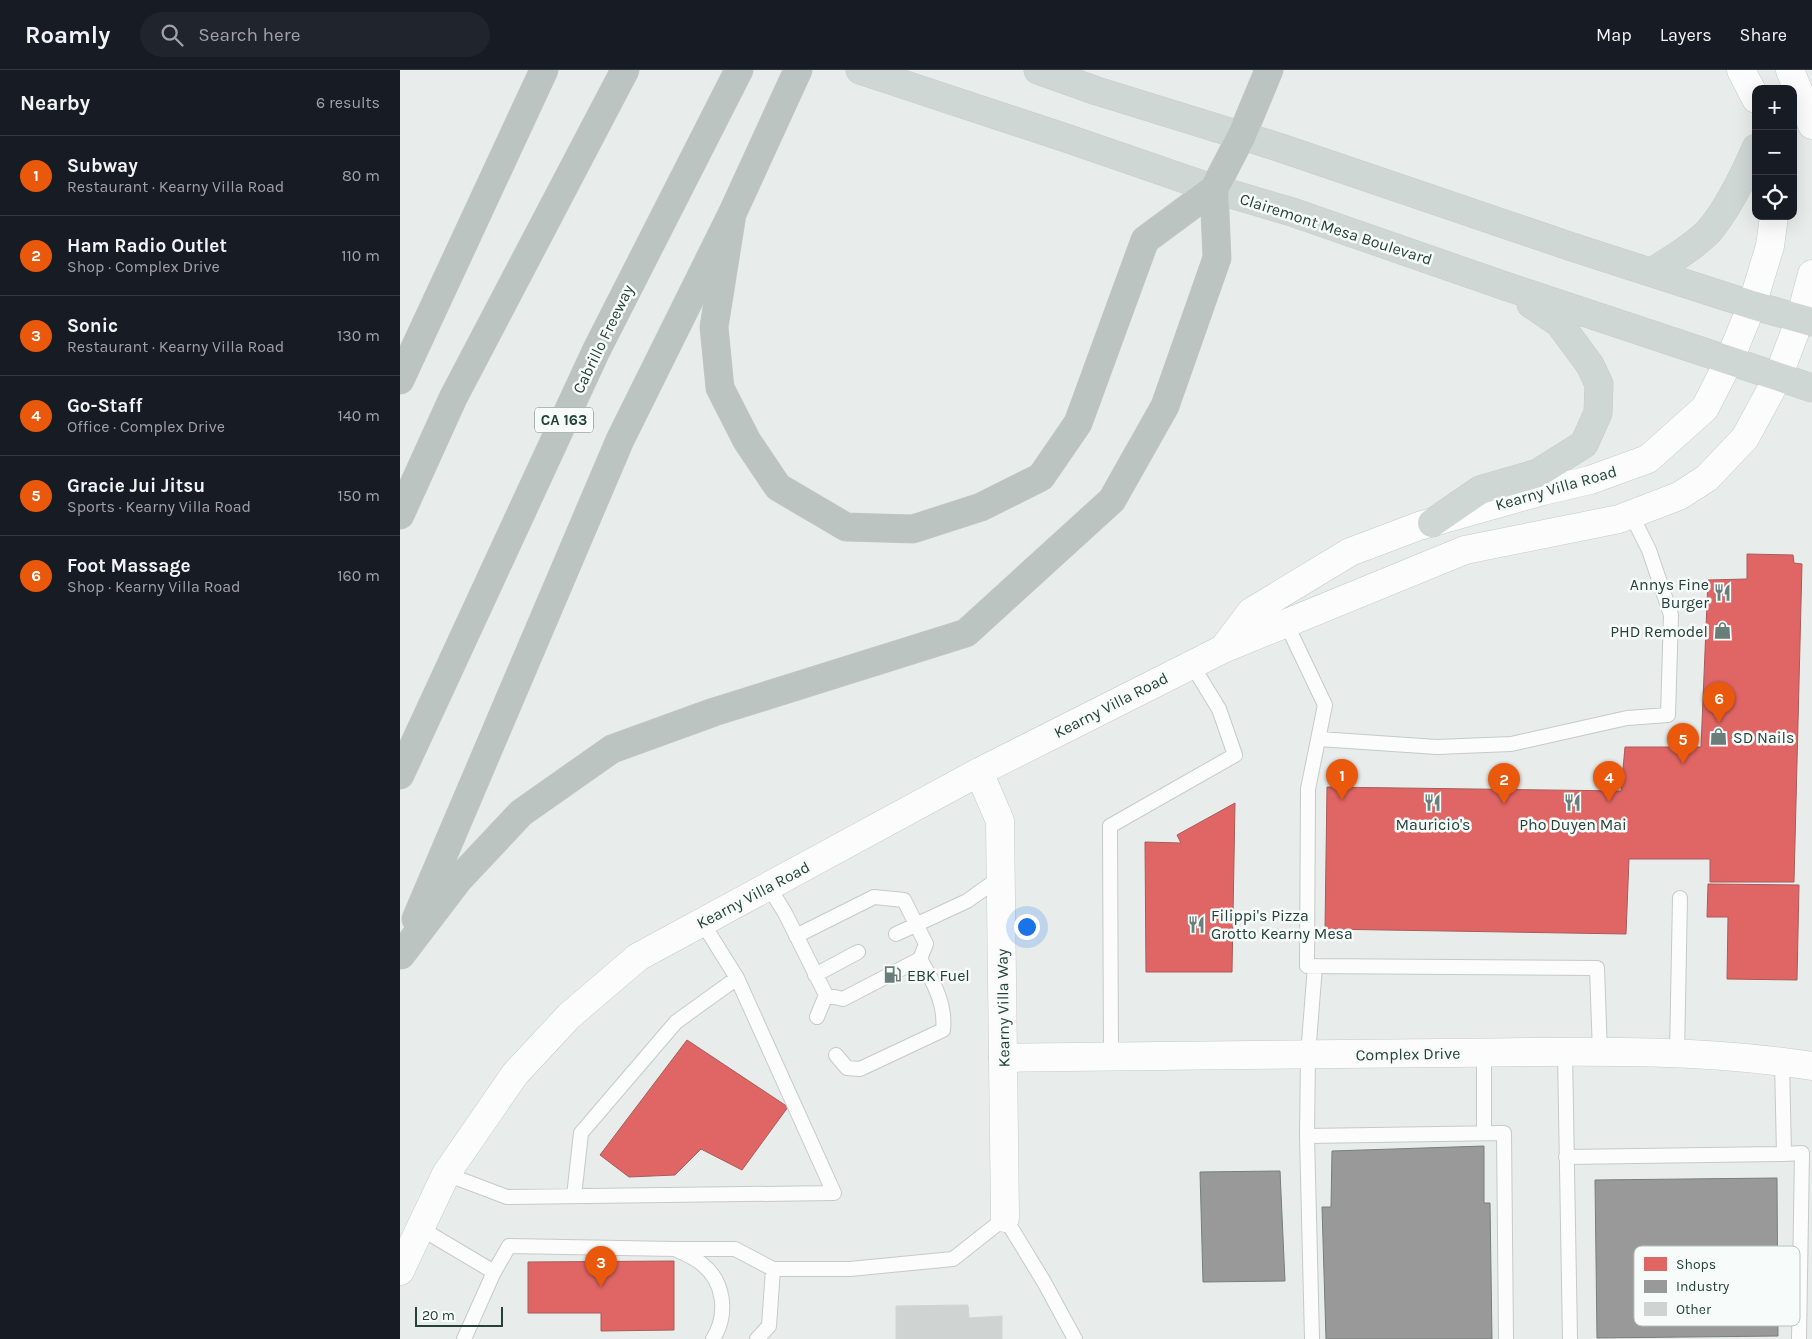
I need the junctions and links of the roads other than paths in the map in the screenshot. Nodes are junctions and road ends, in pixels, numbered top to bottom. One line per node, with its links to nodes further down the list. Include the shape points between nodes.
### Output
1 (544, 70): 24 (highway)
2 (625, 70): 27 (highway, via 453,398)
3 (739, 70): 34 (highway, Cabrillo Freeway / CA 163, via 596,351)
4 (798, 70): 15 (highway)
5 (860, 70): 14 (main road, Clairemont Mesa Boulevard)
6 (1038, 70): 12 (main road)
7 (1269, 70): 12 (highway)
8 (1741, 70): 10 (main road)
9 (1790, 70): 11 (main road)
10 (1752, 91)
11 (1812, 125)
12 (1242, 135): 14 (highway); 17 (main road)
13 (1752, 158): 17 (main road, via 1708,232)
14 (1214, 190): 15 (highway, via 1145,240 1078,423 1041,476 981,507 913,529 846,527 778,487 747,441 720,388 714,327); 19 (main road, Clairemont Mesa Boulevard, via 1292,212); 43 (highway, via 1217,258 1165,406 1112,500 966,633 714,712 612,749 522,813 459,879)
15 (732, 214): 43 (highway, via 620,440)
16 (1773, 220): 20 (main road, Kearny Villa Road, via 1770,246)
17 (1652, 272): 20 (main road)
18 (1812, 274): 21 (main road, Kearny Villa Road)
19 (1506, 286): 22 (main road, Clairemont Mesa Boulevard); 28 (main road, via 1560,323 1600,384 1598,413 1584,444 1538,473 1480,490)
20 (1752, 305): 21 (main road); 22 (main road, Kearny Villa Road)
21 (1806, 320): 23 (main road, Kearny Villa Road)
22 (1729, 361): 23 (main road, Clairemont Mesa Boulevard); 28 (main road, Kearny Villa Road, via 1705,408 1648,460 1590,480)
23 (1778, 377): 25 (main road, Clairemont Mesa Boulevard); 26 (main road, Kearny Villa Road, via 1745,438 1708,478 1679,496)
24 (400, 380)
25 (1812, 388)
26 (1631, 514): 29 (main road, Kearny Villa Road, via 1465,550); 32 (lane, via 1651,557 1671,615 1668,715 1628,718 1511,744 1437,747)
27 (400, 515)
28 (1432, 523): 30 (main road, Kearny Villa Road, via 1350,552 1308,577 1251,612)
29 (1286, 623): 30 (main road, Kearny Villa Road); 32 (lane, via 1325,705)
30 (1223, 649): 31 (main road, Kearny Villa Road)
31 (1192, 664): 33 (main road, Kearny Villa Road); 56 (lane, via 1219,709 1235,755 1110,826)
32 (1319, 739): 45 (lane, via 1308,789 1307,966)
33 (979, 772): 35 (main road, Kearny Villa Way, via 1000,821); 36 (main road, Kearny Villa Road)
34 (400, 775)
35 (1001, 877): 39 (lane, via 967,901); 57 (main road, Kearny Villa Way)
36 (769, 887): 38 (main road, Kearny Villa Road); 41 (lane)
37 (1680, 898): 53 (lane)
38 (702, 922): 47 (lane); 64 (main road, Kearny Villa Road, via 638,956 569,1016 515,1074)
39 (916, 924): 40 (lane); 41 (lane, via 904,900 874,897); 44 (lane, via 926,944)
40 (896, 934)
41 (796, 936): 46 (lane)
42 (858, 952): 46 (lane)
43 (401, 956)
44 (920, 959): 48 (lane, via 843,998); 54 (lane, via 941,1003 943,1030 860,1069 847,1068)
45 (1315, 966): 52 (lane, via 1597,968); 55 (lane)
46 (815, 975): 48 (lane)
47 (737, 978): 65 (lane, via 676,1022 581,1133); 65 (lane, via 834,1193)
48 (826, 995): 49 (lane)
49 (818, 1017)
50 (1484, 1053): 51 (main road, Complex Drive); 55 (main road, Complex Drive); 60 (lane)
51 (1565, 1053): 52 (main road, Complex Drive); 63 (lane)
52 (1600, 1053): 53 (main road, Complex Drive)
53 (1677, 1053): 58 (main road, Complex Drive)
54 (836, 1055)
55 (1308, 1055): 56 (main road, Complex Drive); 61 (lane)
56 (1110, 1056): 57 (main road, Complex Drive)
57 (1003, 1058): 66 (main road, Kearny Villa Way)
58 (1782, 1062): 59 (main road, Complex Drive); 62 (lane)
59 (1812, 1066)
60 (1484, 1133): 61 (lane); 77 (lane, via 1504,1133)
61 (1307, 1136): 76 (lane)
62 (1784, 1154): 63 (lane); 79 (lane, via 1802,1153)
63 (1566, 1157): 78 (lane)
64 (446, 1174): 65 (lane, via 508,1197); 67 (main road, Kearny Villa Road)
65 (574, 1196)
66 (1005, 1218): 69 (lane, via 954,1259 850,1268); 75 (lane)
67 (420, 1228): 70 (main road, Kearny Villa Road); 71 (lane)
68 (676, 1250): 69 (lane, via 735,1249); 71 (lane, via 509,1246); 73 (lane, via 703,1264 721,1294 723,1312 719,1330)
69 (772, 1268): 74 (lane, via 769,1326)
70 (400, 1271)
71 (494, 1272): 72 (lane)
72 (464, 1339)
73 (713, 1339)
74 (757, 1339)
75 (1075, 1339)
76 (1312, 1339)
77 (1506, 1339)
78 (1570, 1339)
79 (1800, 1339)

